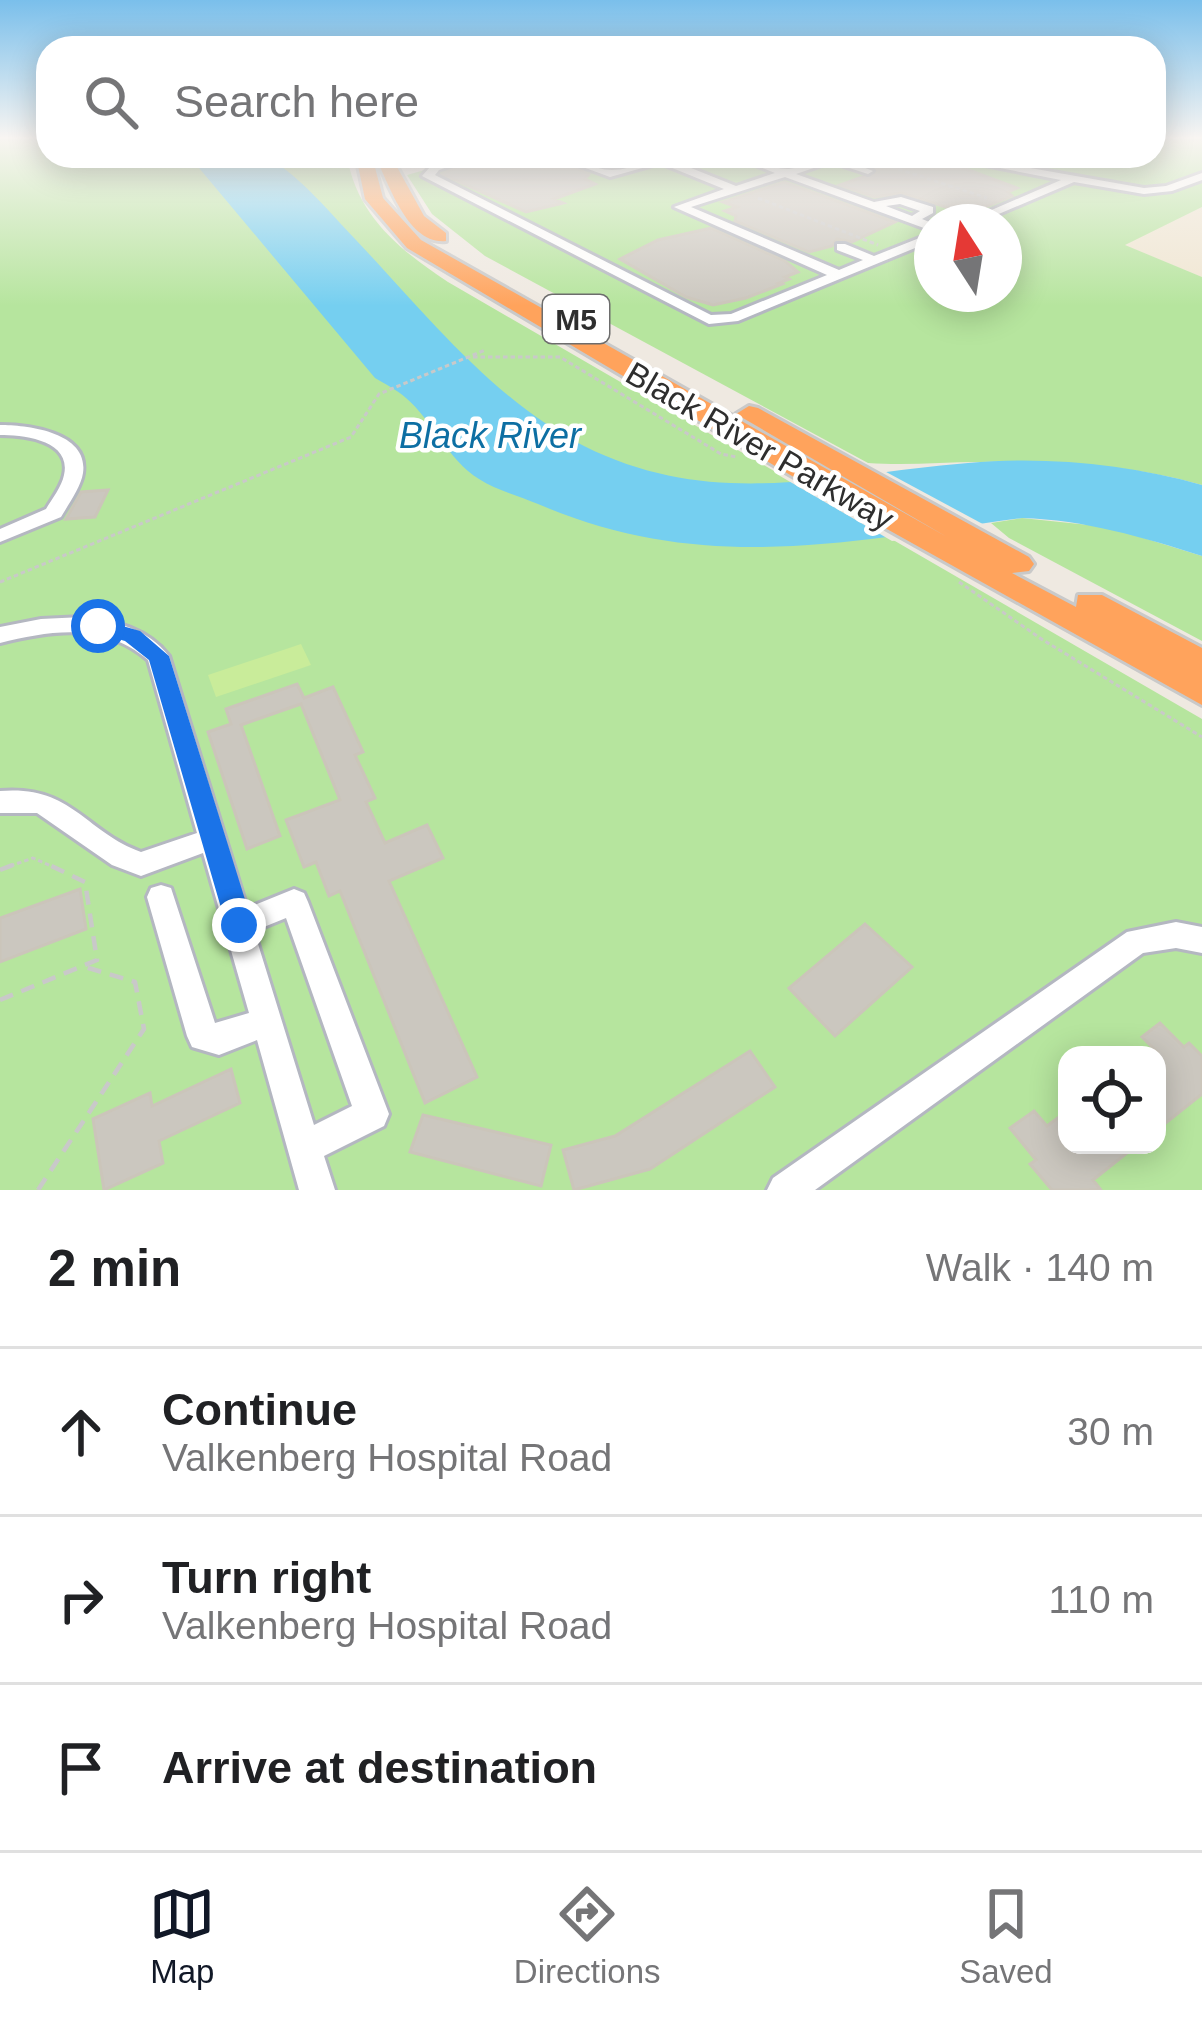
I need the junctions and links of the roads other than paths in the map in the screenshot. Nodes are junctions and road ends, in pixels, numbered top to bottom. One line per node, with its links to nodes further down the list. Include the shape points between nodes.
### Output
1 (368, 195): 9 (highway)
2 (373, 195): 9 (highway, Black River Parkway / M5)
3 (405, 195): 18 (highway, Black River Parkway / M5, via 416,219 466,258)
4 (464, 195): 14 (lane, via 703,319 734,318)
5 (730, 195): 8 (lane)
6 (736, 195): 8 (lane)
7 (844, 195): 10 (lane, via 875,206)
8 (733, 196): 14 (lane, via 680,208)
9 (374, 199): 19 (highway, Black River Parkway / M5, via 414,244 450,267 938,558)
10 (914, 205)
11 (914, 244): 13 (lane)
12 (841, 247): 13 (lane)
13 (873, 260): 14 (lane)
14 (837, 274)
15 (0, 430): 16 (lane, via 48,436 67,452 74,473 54,513)
16 (0, 536)
17 (0, 635): 21 (lane, via 86,625 149,646 165,671)
18 (1202, 664)
19 (1202, 692)
20 (0, 802): 21 (lane, via 50,804 141,864)
21 (214, 838): 23 (lane)
22 (161, 897): 25 (lane, via 202,1036 219,1039)
23 (239, 925): 25 (lane); 26 (lane, via 294,902 372,1114)
24 (1202, 940): 28 (lane, via 1137,941)
25 (268, 1021): 26 (lane)
26 (305, 1148): 27 (lane)
27 (317, 1190)
28 (785, 1190)

